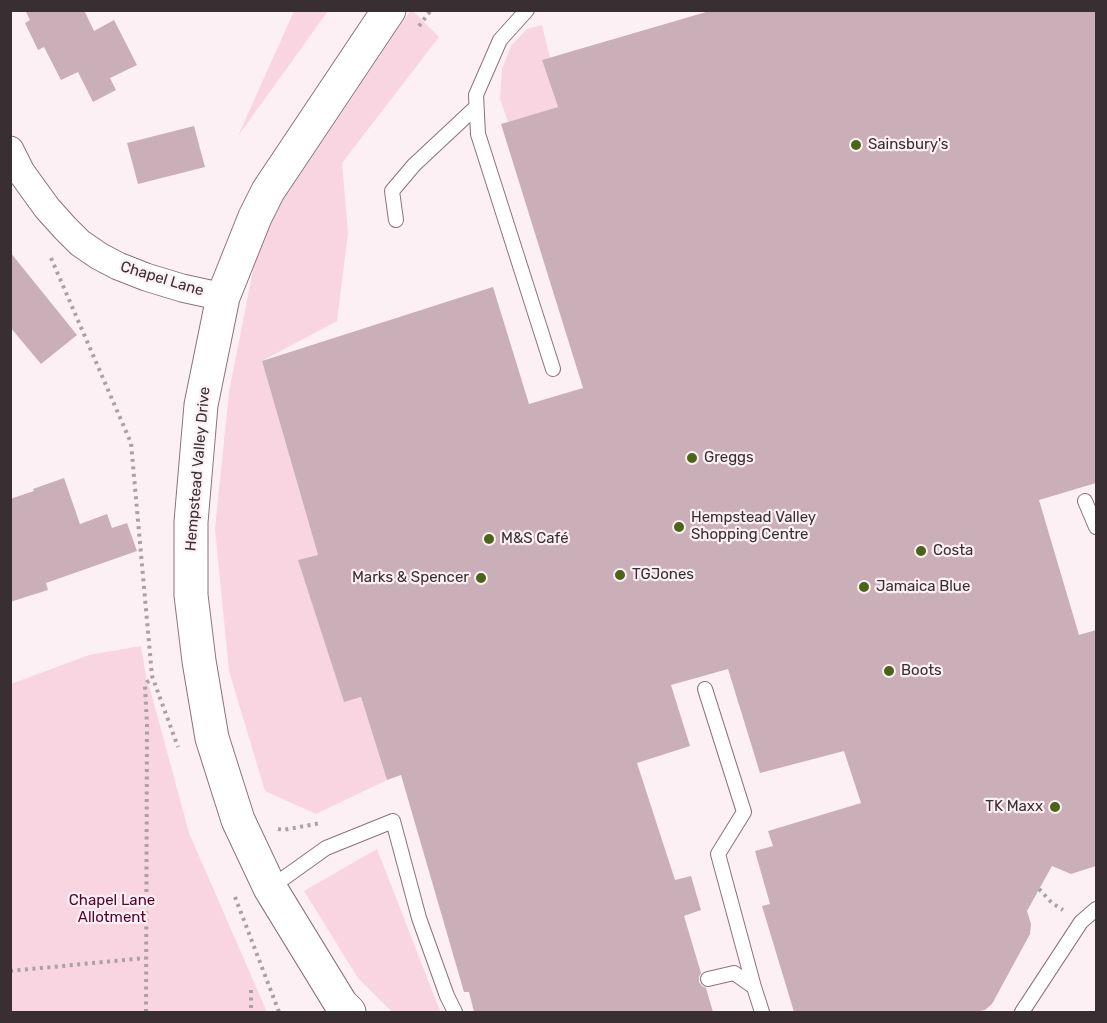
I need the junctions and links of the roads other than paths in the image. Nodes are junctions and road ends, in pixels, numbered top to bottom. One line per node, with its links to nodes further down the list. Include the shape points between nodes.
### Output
1 (389, 10): 6 (street, Hempstead Valley Drive, via 268,191)
2 (528, 10): 3 (lane, via 500,40 476,95)
3 (476, 107): 5 (lane, via 392,191); 7 (lane, via 478,134)
4 (10, 150): 6 (street, Chapel Lane, via 47,208 80,243 118,266 146,277)
5 (396, 220)
6 (223, 297): 11 (street, Hempstead Valley Drive, via 201,405 191,522 191,595 212,738 238,820)
7 (553, 369)
8 (1085, 501): 9 (lane)
9 (1096, 527)
10 (705, 688): 14 (lane, via 744,812 718,854)
11 (270, 888): 15 (street, Hempstead Valley Drive); 16 (lane, via 326,848 393,822 419,918)
12 (1096, 909): 18 (lane, via 1081,922)
13 (708, 979): 14 (lane, via 734,973)
14 (754, 987): 17 (lane)
15 (349, 1012)
16 (455, 1012)
17 (762, 1012)
18 (1022, 1012)

